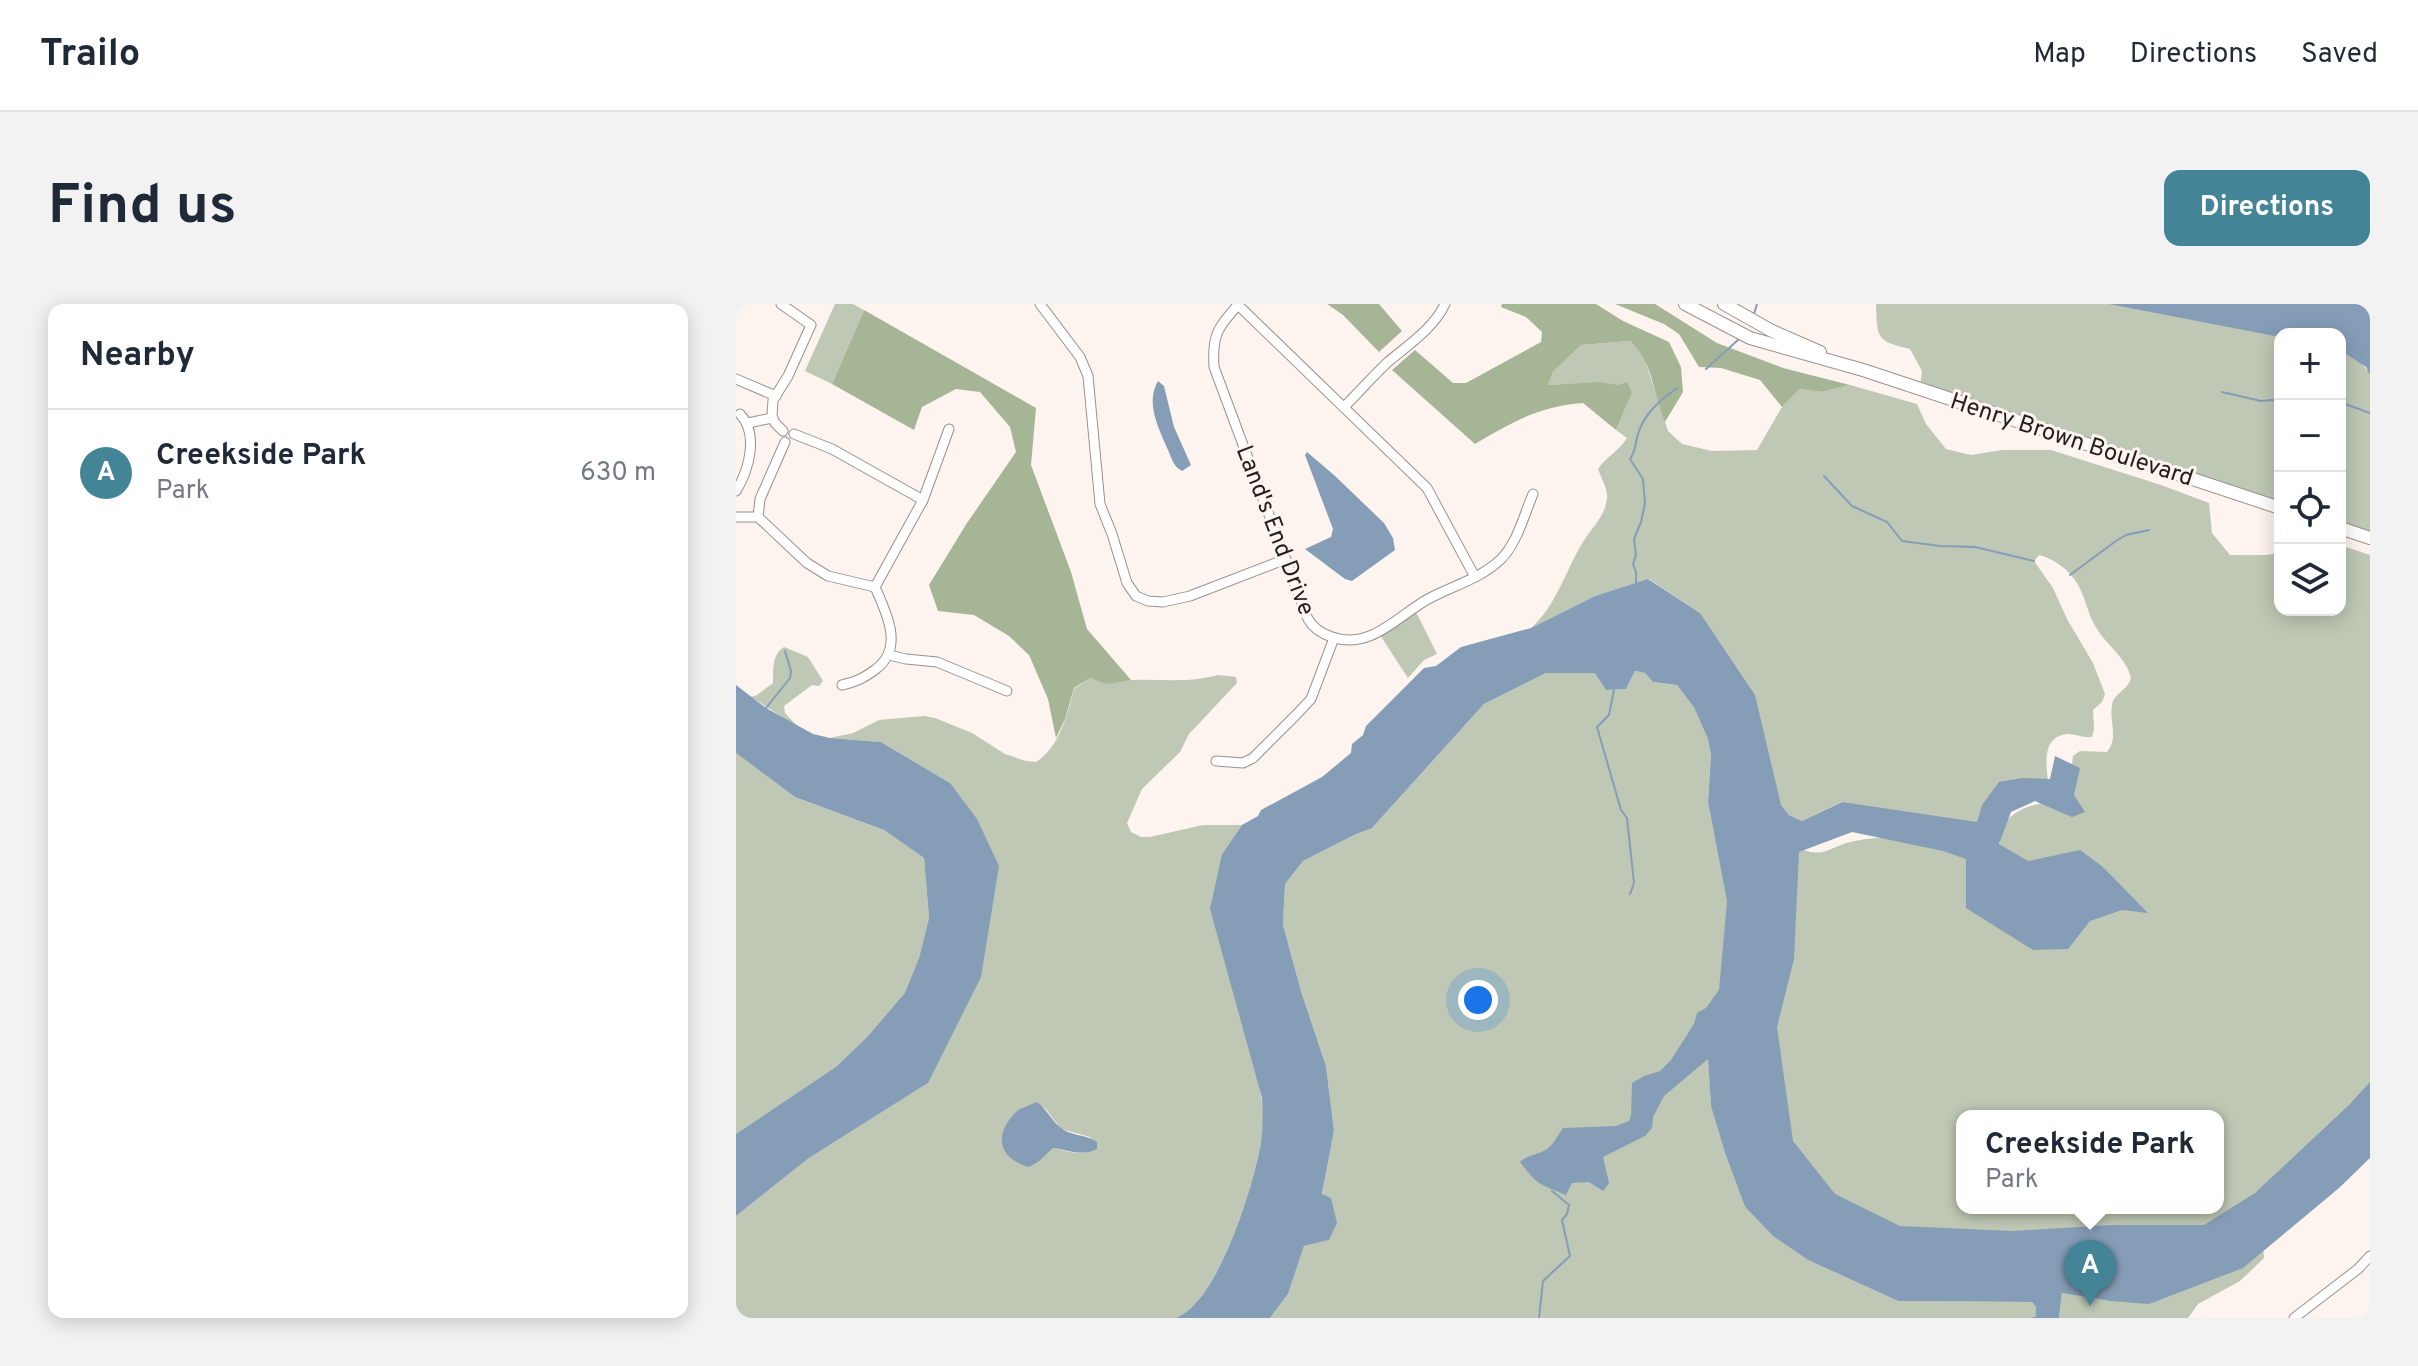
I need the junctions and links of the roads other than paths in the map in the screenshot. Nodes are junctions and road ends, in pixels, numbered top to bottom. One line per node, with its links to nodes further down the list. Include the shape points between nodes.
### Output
1 (781, 304): 9 (street, via 811,325)
2 (1040, 304): 24 (street, via 1088,376 1100,504 1136,596 1163,602 1190,596)
3 (1238, 304): 10 (street); 24 (street, Land's End Drive, via 1213,342 1214,367)
4 (1445, 304): 10 (street)
5 (1685, 304): 7 (main road, Henry Brown Boulevard, via 1750,338)
6 (1724, 304): 7 (main road, Henry Brown Boulevard)
7 (1863, 370): 19 (main road, Henry Brown Boulevard)
8 (736, 379): 9 (street)
9 (776, 396): 12 (street)
10 (1344, 407): 25 (street, via 1427,488)
11 (740, 414): 13 (street)
12 (772, 418): 13 (street); 15 (street)
13 (748, 423): 16 (street, via 750,449)
14 (949, 429): 18 (street)
15 (784, 436): 18 (street, via 793,440 794,434 832,449); 21 (street)
16 (736, 491)
17 (1533, 494): 25 (street, Land's End Drive, via 1509,549)
18 (923, 500): 26 (street)
19 (2274, 506)
20 (736, 517): 21 (street)
21 (758, 517): 26 (street, via 828,576)
22 (2346, 530): 23 (main road)
23 (2370, 538)
24 (1286, 559): 27 (street, Land's End Drive, via 1309,620)
25 (1475, 577): 27 (street, Land's End Drive, via 1427,599 1373,636)
26 (875, 587): 28 (street, via 890,623)
27 (1334, 638): 31 (street, via 1311,699 1296,715 1253,758 1243,763)
28 (889, 655): 29 (street, via 858,682); 30 (street, via 937,662)
29 (842, 685)
30 (1007, 691)
31 (1216, 761)
32 (2370, 1256): 33 (street)
33 (2294, 1318)

